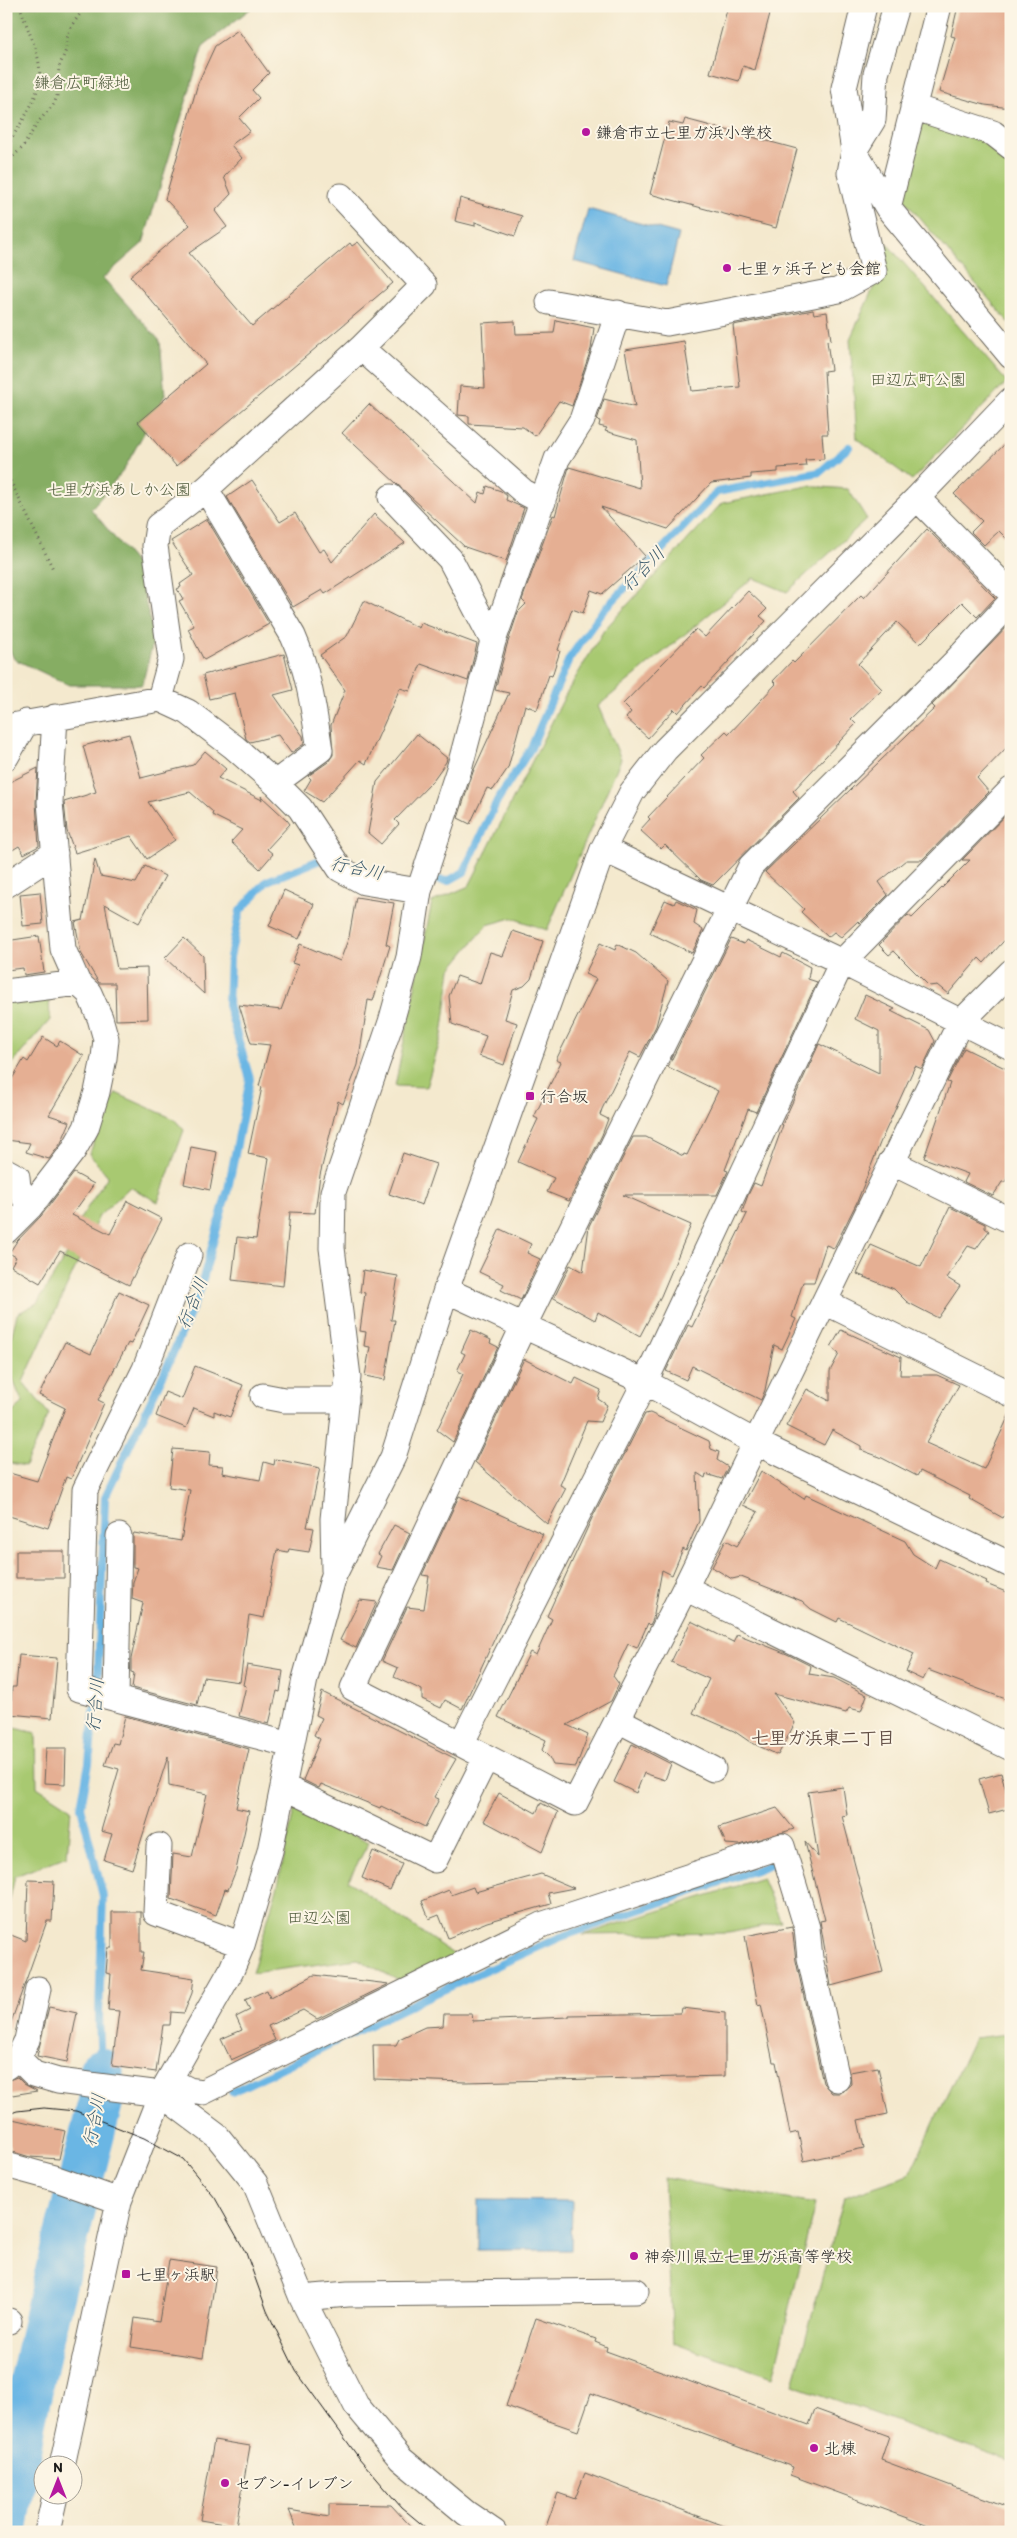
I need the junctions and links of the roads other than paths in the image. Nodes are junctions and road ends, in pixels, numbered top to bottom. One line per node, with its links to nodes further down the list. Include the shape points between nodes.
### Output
1 (864, 6): 6 (street, via 844,88)
2 (896, 6): 6 (street, via 876,74 873,120)
3 (939, 6): 4 (street)
4 (913, 107): 5 (street, via 993,133); 8 (street)
5 (1011, 147)
6 (854, 150): 8 (street); 10 (street, via 850,173 874,271 840,290 667,323)
7 (341, 196): 11 (street, via 424,285)
8 (888, 208): 12 (street)
9 (550, 302): 10 (street)
10 (618, 313): 17 (street, via 582,420 557,459)
11 (360, 348): 14 (street); 17 (street, via 524,492)
12 (1011, 356)
13 (1011, 400): 16 (street)
14 (206, 489): 21 (street, via 158,526 155,546 171,659); 25 (street, via 293,636 311,694 320,750)
15 (391, 497): 20 (street, via 450,559)
16 (917, 498): 18 (street); 27 (street, via 665,750 632,792)
17 (543, 502): 20 (street)
18 (1011, 593)
19 (1011, 602): 31 (street, via 751,866)
20 (493, 641): 30 (street, via 460,766)
21 (160, 699): 22 (street); 25 (street, via 188,712)
22 (55, 717): 23 (street); 28 (street, via 50,802)
23 (16, 724): 24 (street)
24 (6, 757)
25 (275, 783): 30 (street, via 300,808 340,869 364,882)
26 (1011, 790): 32 (street)
27 (604, 849): 31 (street); 44 (street)
28 (55, 853): 29 (street); 34 (street, via 63,950)
29 (6, 885)
30 (419, 891): 50 (street, via 409,956 391,1022 333,1192 332,1248 348,1378)
31 (728, 909): 32 (street); 46 (street)
32 (842, 962): 36 (street); 47 (street)
33 (1011, 972): 36 (street)
34 (78, 983): 35 (street); 40 (street, via 89,993 106,1039 97,1092 86,1128 73,1151)
35 (6, 992)
36 (960, 1023): 37 (street); 38 (street)
37 (1011, 1047)
38 (891, 1162): 41 (street); 45 (street)
39 (6, 1172): 40 (street, via 17,1177 18,1187)
40 (30, 1207): 42 (street)
41 (1011, 1221)
42 (6, 1231)
43 (189, 1254): 56 (street, via 145,1369 84,1490 79,1689)
44 (446, 1290): 46 (street); 54 (street, via 393,1457)
45 (826, 1302): 48 (street); 51 (street)
46 (523, 1328): 47 (street); 58 (street, via 353,1688)
47 (645, 1382): 51 (street); 58 (street)
48 (1011, 1394)
49 (262, 1396): 50 (street, via 284,1400)
50 (346, 1400): 54 (street, via 333,1519)
51 (755, 1442): 53 (street); 55 (street)
52 (119, 1536): 56 (street)
53 (1011, 1565)
54 (334, 1575): 59 (street, via 304,1679)
55 (685, 1588): 57 (street); 60 (street)
56 (116, 1699): 59 (street)
57 (618, 1720): 61 (street, via 575,1803); 62 (street)
58 (461, 1744): 61 (street)
59 (291, 1746): 63 (street)
60 (1011, 1748)
61 (486, 1758): 63 (street, via 435,1860)
62 (713, 1769)
63 (284, 1787): 65 (street, via 268,1861)
64 (159, 1846): 65 (street, via 156,1913)
65 (242, 1946): 69 (street)
66 (38, 1989): 67 (street, via 27,2040)
67 (12, 2062): 69 (street, via 34,2074 58,2081)
68 (837, 2079): 69 (street, via 810,1958 807,1928 782,1846 541,1926 203,2092)
69 (165, 2087): 71 (street); 73 (street, via 217,2136 255,2183)
70 (6, 2165): 71 (street)
71 (119, 2201): 74 (street)
72 (636, 2291): 73 (street, via 348,2294)
73 (302, 2298): 77 (street, via 356,2405 400,2459 466,2514)
74 (64, 2456)
75 (53, 2506): 76 (street)
76 (47, 2532)
77 (494, 2532)

